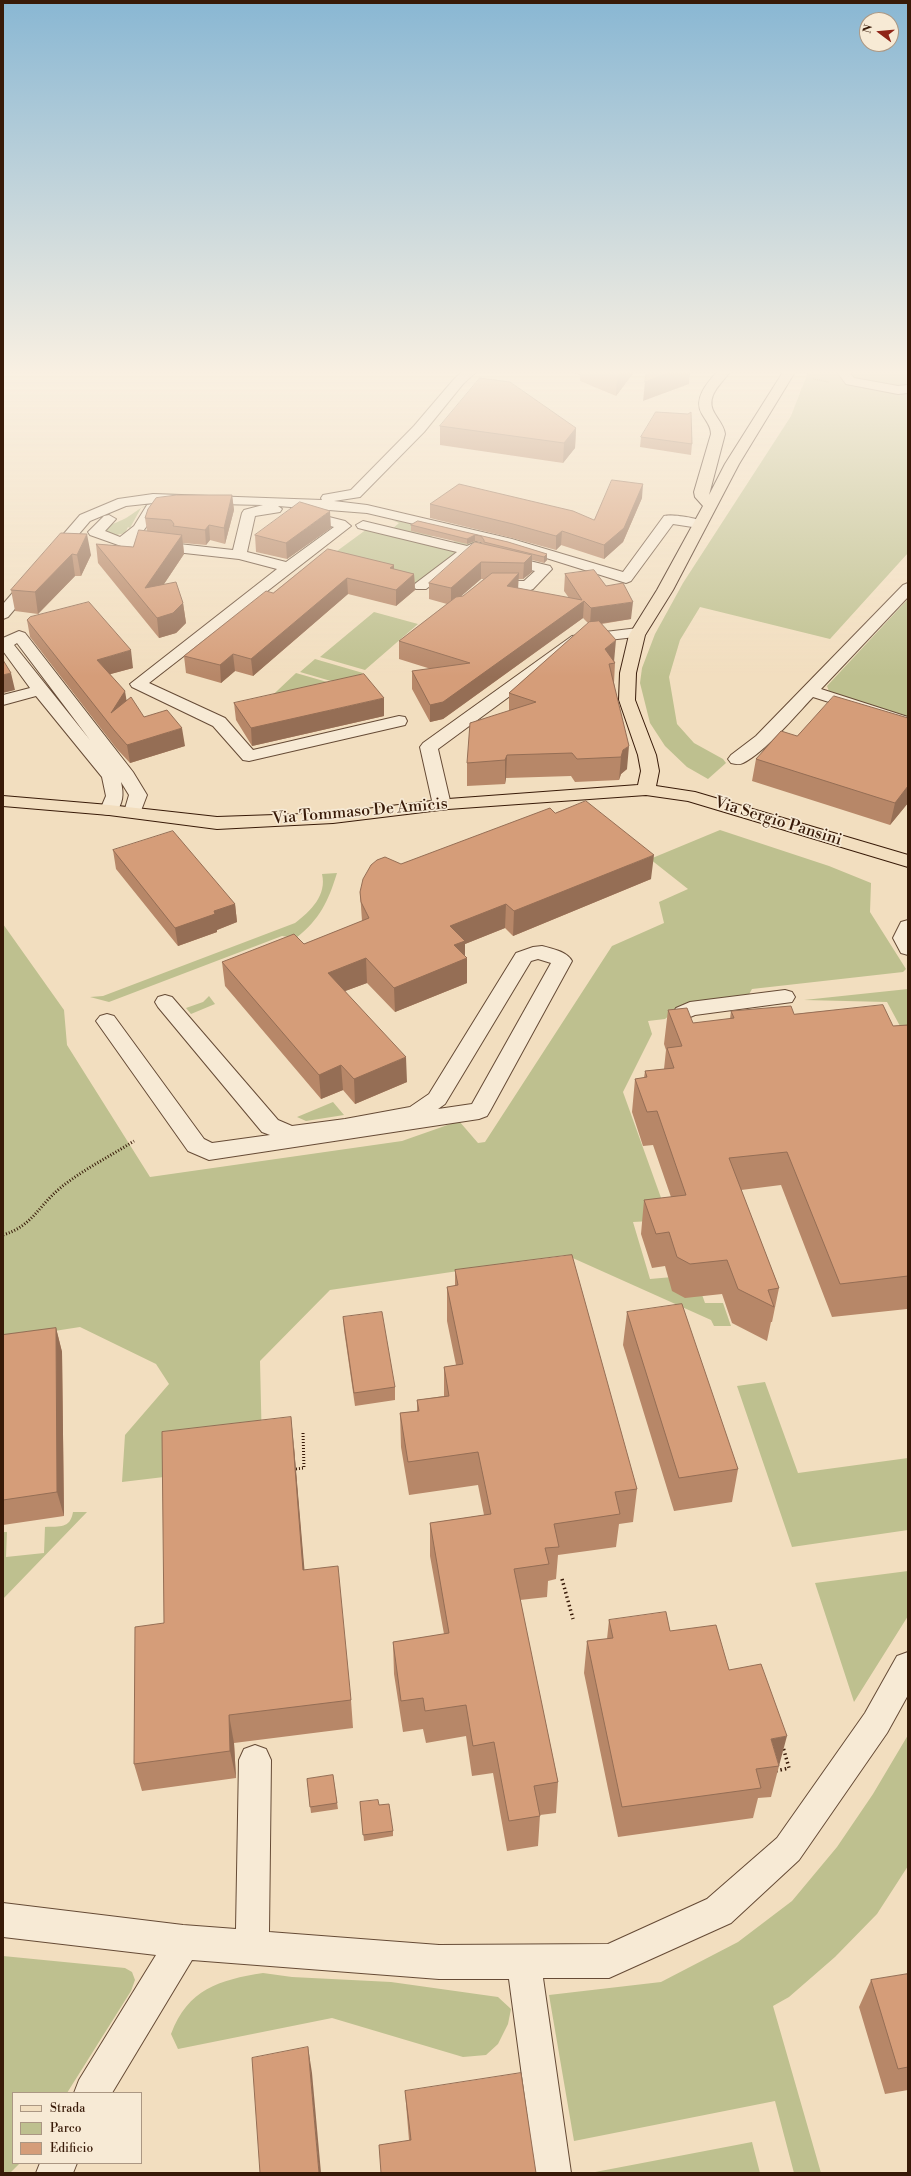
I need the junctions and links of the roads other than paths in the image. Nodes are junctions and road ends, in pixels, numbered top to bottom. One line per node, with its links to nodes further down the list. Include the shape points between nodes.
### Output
1 (375, 474): 4 (street, via 355,494)
2 (706, 474): 6 (main road, via 701,492)
3 (727, 474): 6 (main road)
4 (301, 502): 7 (street); 20 (street, via 153,498 123,502 85,518)
5 (223, 506): 12 (street, via 152,508 139,528)
6 (710, 506): 10 (main road)
7 (367, 509): 10 (street, via 512,543 626,578 669,519); 15 (street, via 354,518 265,508 249,513)
8 (313, 517): 16 (street, via 344,526)
9 (109, 519): 12 (street, via 95,532)
10 (699, 524): 21 (main road, via 665,590)
11 (363, 525): 14 (street)
12 (125, 540): 13 (street); 15 (street)
13 (168, 540)
14 (475, 547): 17 (street); 19 (street, via 545,569 528,586 487,582)
15 (239, 555): 16 (street)
16 (289, 567): 25 (street, via 138,684 219,722 248,756)
17 (421, 586)
18 (908, 588): 23 (street)
19 (477, 591)
20 (3, 614)
21 (637, 634): 28 (main road, via 628,673 627,700 647,754 650,771); 30 (street, via 581,641 435,747)
22 (40, 690): 24 (street); 31 (street, via 110,776 115,796); 32 (street, via 5,642 24,632 124,772 138,795)
23 (810, 691): 26 (street); 27 (street, via 762,740)
24 (3, 700)
25 (399, 721)
26 (908, 722)
27 (737, 759)
28 (646, 790): 30 (main road, Via Tommaso De Amicis); 33 (main road, Via Sergio Pansini, via 689,796)
29 (3, 801): 31 (main road, Via Tommaso De Amicis)
30 (445, 805): 32 (main road, Via Tommaso De Amicis, via 333,818 217,823)
31 (109, 810): 32 (main road, Via Tommaso De Amicis)
32 (134, 812)
33 (908, 862)
34 (908, 926): 35 (street, via 903,938)
35 (908, 950)
36 (785, 997): 38 (street, via 690,1009)
37 (165, 1002): 39 (street, via 270,1126 291,1134 416,1114 437,1099 522,957 532,952 549,953 562,961 479,1111 210,1152 196,1144)
38 (683, 1013)
39 (107, 1021)
40 (908, 1666): 45 (street, via 876,1723 788,1849 719,1911 609,1961)
41 (255, 1760): 44 (street)
42 (3, 1920): 43 (street)
43 (183, 1942): 44 (street); 46 (street)
44 (252, 1947): 45 (street, via 439,1962)
45 (524, 1962): 49 (street)
46 (93, 2092)
47 (58, 2164): 48 (street)
48 (54, 2173)
49 (553, 2173)

